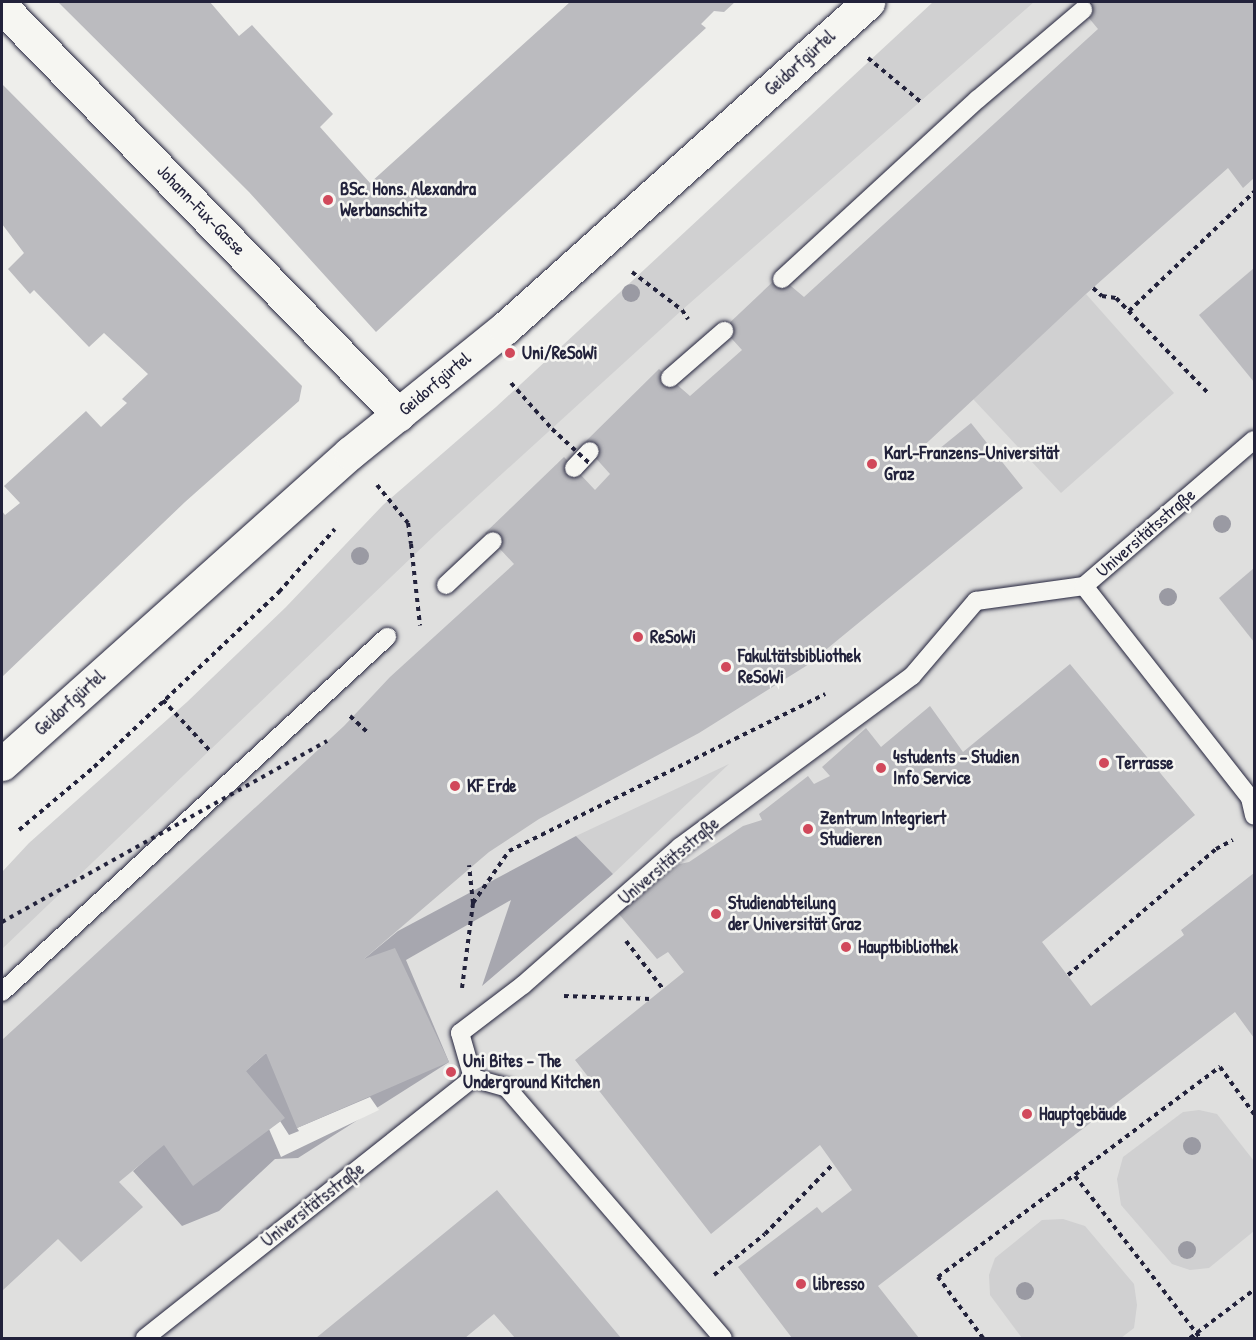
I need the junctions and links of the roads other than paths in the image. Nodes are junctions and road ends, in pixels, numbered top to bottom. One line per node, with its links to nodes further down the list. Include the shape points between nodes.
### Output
1 (868, 2): 7 (street, Geidorfgürtel, via 505,328)
2 (2, 7): 7 (street, Johann-Fux-Gasse)
3 (1083, 10): 4 (lane, via 978,99)
4 (782, 279)
5 (724, 331): 6 (lane)
6 (670, 378)
7 (399, 415): 13 (street, Geidorfgürtel, via 350,453)
8 (1254, 440): 11 (lane, Universitätsstraße)
9 (493, 541): 10 (lane)
10 (446, 585)
11 (1084, 586): 14 (lane, via 1250,798); 16 (lane, Universitätsstraße, via 976,601 912,676 680,847 512,995 459,1034)
12 (387, 637): 15 (lane)
13 (2, 764)
14 (1254, 816)
15 (2, 992)
16 (473, 1078): 17 (lane, Universitätsstraße); 18 (lane, via 507,1088)
17 (145, 1338)
18 (723, 1338)

